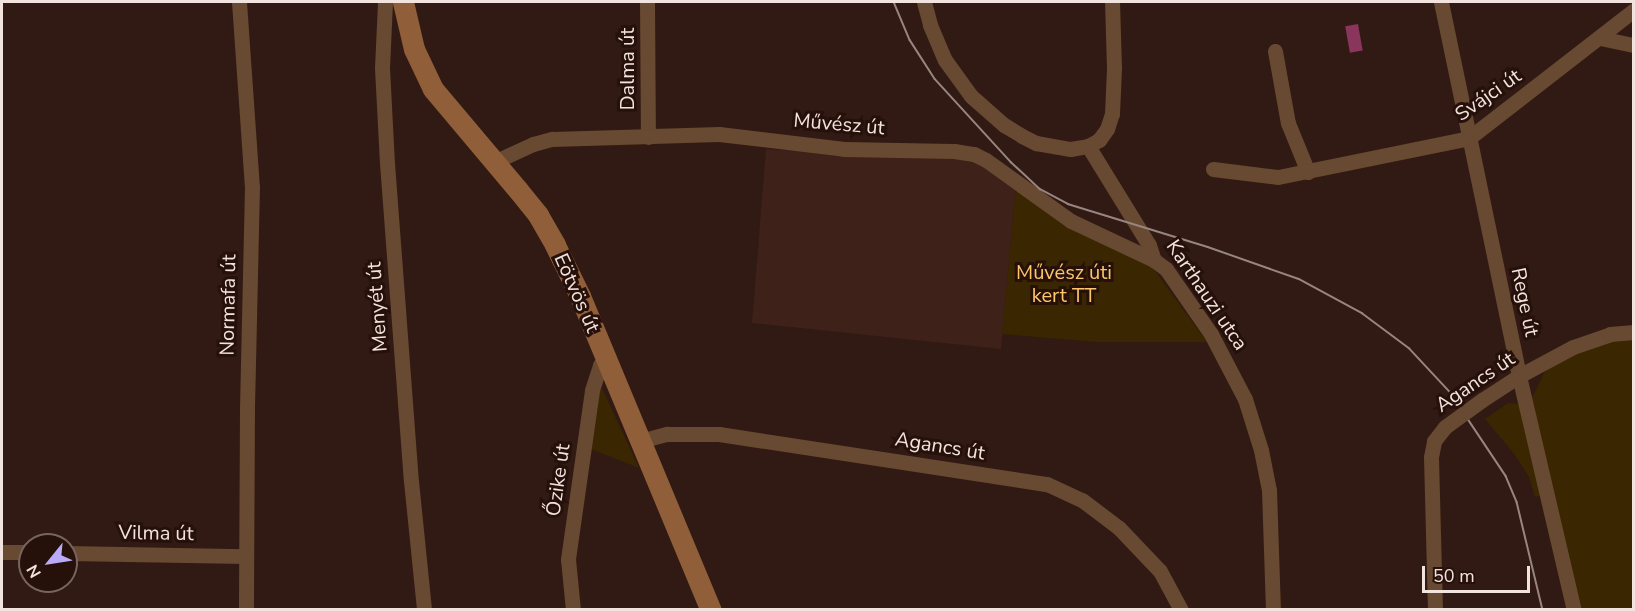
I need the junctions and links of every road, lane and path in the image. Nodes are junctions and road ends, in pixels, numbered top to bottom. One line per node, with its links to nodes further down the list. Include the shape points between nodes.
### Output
1 (239, 2): 26 (street, Normafa út, via 252,187)
2 (385, 2): 28 (street, Menyét út, via 382,68 387,163)
3 (403, 2): 15 (street, Eötvös út, via 414,49 429,81)
4 (647, 2): 12 (street, Dalma út)
5 (926, 2): 14 (street, via 930,25 945,60 986,110 1036,143 1060,149)
6 (1112, 2): 14 (street, via 1112,114 1099,140)
7 (1441, 2): 13 (street, Rege út)
8 (1634, 10): 9 (street, Svájci út)
9 (1600, 38): 10 (street); 13 (street, Svájci út)
10 (1634, 45)
11 (1275, 51): 17 (street, via 1288,123)
12 (648, 137): 15 (street, Művész út, via 552,140); 18 (street, Művész út, via 748,135 844,149 974,154 1071,221)
13 (1469, 138): 17 (street, Svájci út); 21 (street, Rege út)
14 (1088, 146): 18 (street, Karthauzi utca, via 1143,235)
15 (494, 162): 20 (street, Eötvös út, via 538,215)
16 (1212, 169): 17 (street, Svájci út, via 1278,177)
17 (1308, 172)
18 (1154, 260): 32 (street, Karthauzi utca, via 1166,269 1221,351 1253,422 1269,490)
19 (1634, 332): 21 (street, Agancs út, via 1592,339)
20 (608, 362): 22 (street, Eötvös út); 29 (street, Őzike út, via 600,365 592,390 568,559)
21 (1519, 376): 33 (street, Agancs út, bridge, via 1445,427 1434,441 1431,457); 34 (street, Rege út)
22 (640, 441): 30 (street, Eötvös út); 31 (street, Agancs út, via 667,434 718,434 1047,484 1082,500 1119,528 1160,571)
23 (2, 552): 24 (street)
24 (18, 552)
25 (78, 553): 26 (street, Vilma út)
26 (245, 556): 27 (street, Normafa út)
27 (246, 609)
28 (424, 609)
29 (573, 609)
30 (711, 609)
31 (1181, 609)
32 (1273, 609)
33 (1435, 609)
34 (1574, 609)

